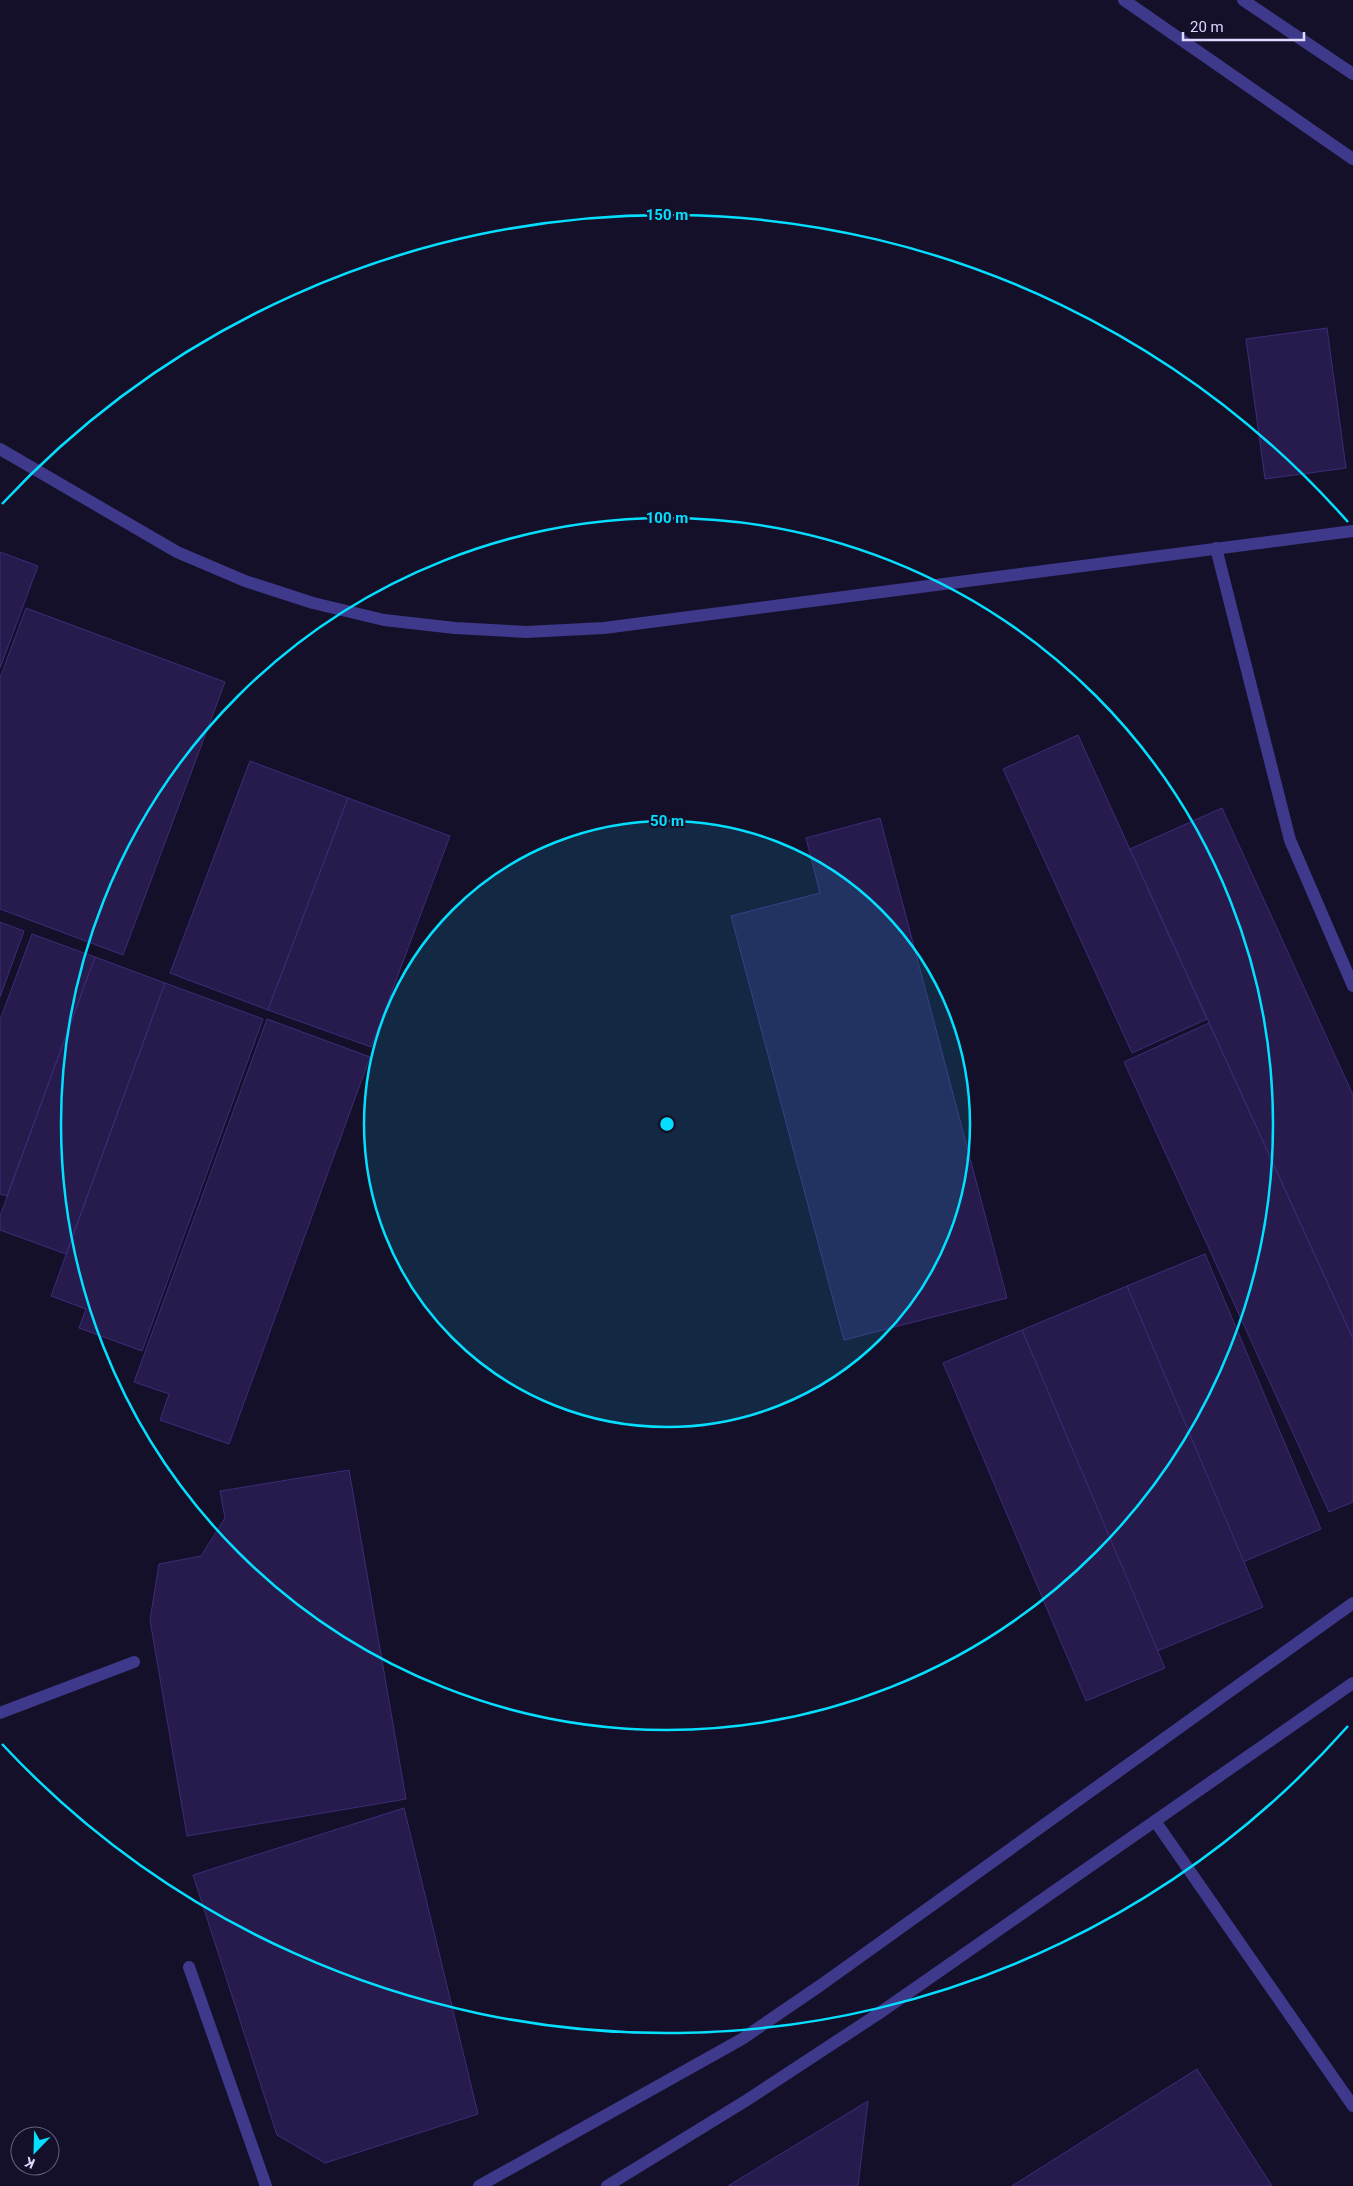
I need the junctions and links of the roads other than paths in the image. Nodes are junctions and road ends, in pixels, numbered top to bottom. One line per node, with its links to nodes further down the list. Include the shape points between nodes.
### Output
1 (1124, 0): 4 (street)
2 (1243, 0): 3 (street)
3 (1353, 74)
4 (1353, 159)
5 (0, 449): 7 (street, via 177,552 245,580 312,603 357,614 454,628 526,632 604,628)
6 (1353, 531): 7 (street)
7 (1216, 548): 8 (street, via 1290,840)
8 (1353, 986)
9 (1353, 1603): 17 (street, via 742,2039)
10 (134, 1662): 12 (street)
11 (1353, 1683): 13 (street)
12 (0, 1713)
13 (1155, 1822): 15 (street); 18 (street, via 828,2047)
14 (189, 1967): 16 (street)
15 (1353, 2106)
16 (266, 2186)
17 (478, 2186)
18 (607, 2186)

